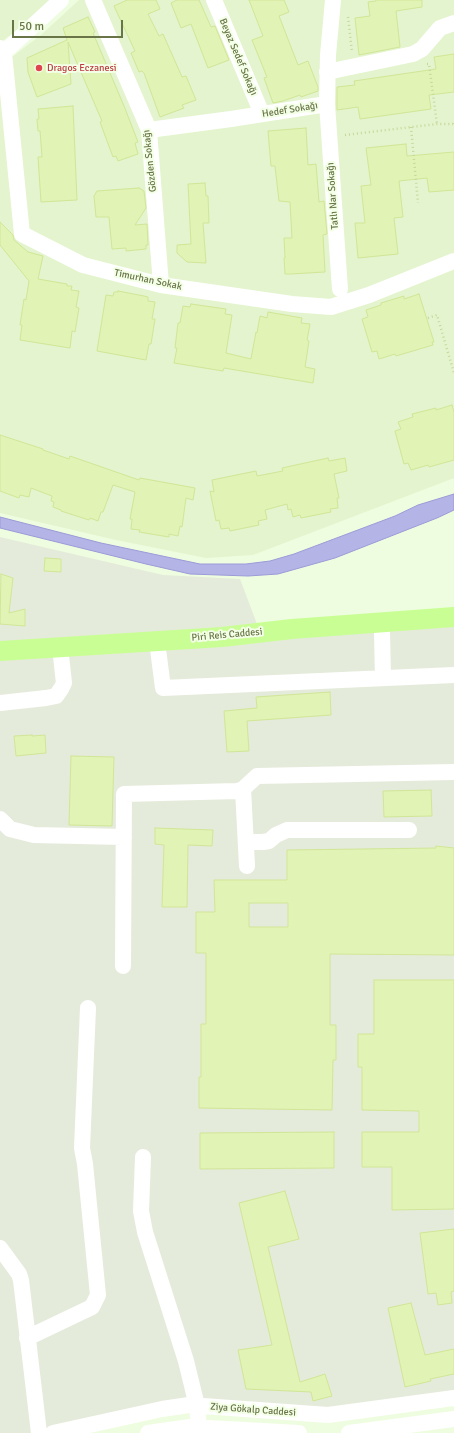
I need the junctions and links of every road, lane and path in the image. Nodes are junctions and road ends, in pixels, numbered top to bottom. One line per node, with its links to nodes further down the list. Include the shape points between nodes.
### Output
1 (61, 0): 7 (street)
2 (93, 0): 16 (street, Gözden Sokağı)
3 (214, 0): 12 (street, Beyaz Sedef Sokağı)
4 (333, 0): 10 (street, Hedef Sokağı)
5 (348, 14): 9 (path)
6 (454, 23): 9 (street, via 440,28 422,49 413,54)
7 (1, 52): 20 (street, Timurhan Sokak, via 22,234 83,265)
8 (422, 65): 13 (path, via 429,64)
9 (355, 66): 10 (street)
10 (327, 72): 11 (street, Hedef Sokağı)
11 (327, 104): 12 (street, Hedef Sokağı); 17 (street, Tatlı Nar Sokağı)
12 (262, 114): 16 (street, Hedef Sokağı)
13 (437, 124): 14 (path); 15 (path)
14 (454, 126)
15 (411, 127): 17 (path); 18 (path)
16 (149, 130): 20 (street, Gözden Sokağı)
17 (328, 137): 21 (street, Tatlı Nar Sokağı)
18 (418, 203)
19 (454, 261): 20 (street, Timurhan Sokak, via 331,307 292,304)
20 (161, 285)
21 (340, 288)
22 (428, 318): 23 (path, via 437,315)
23 (454, 373)
24 (454, 617): 28 (main road, Piri Reis Caddesi, via 222,637)
25 (454, 627): 26 (main road, Piri Reis Caddesi)
26 (382, 632): 27 (main road, Piri Reis Caddesi); 32 (street)
27 (158, 649): 29 (main road, Piri Reis Caddesi); 32 (street, via 163,688)
28 (0, 651)
29 (61, 656): 30 (main road, Piri Reis Caddesi); 33 (street, via 64,683 56,696)
30 (0, 660)
31 (454, 675): 32 (street)
32 (383, 678)
33 (0, 703)
34 (454, 772): 35 (street, via 257,776)
35 (243, 789): 38 (street, via 237,792 124,794); 39 (street)
36 (0, 819): 38 (street, via 10,829 34,835)
37 (408, 830): 39 (street, via 287,830 269,841)
38 (124, 837): 41 (street)
39 (246, 842): 40 (street)
40 (247, 866)
41 (123, 966)
42 (88, 1008): 45 (street, via 82,1148 86,1164 98,1295 92,1307)
43 (143, 1157): 47 (street, via 142,1211 145,1232 186,1361)
44 (0, 1248): 45 (street, via 21,1280)
45 (28, 1338): 51 (street)
46 (454, 1398): 47 (street, Ziya Gökalp Caddesi, via 328,1415)
47 (197, 1406): 49 (street); 52 (street, Ziya Gökalp Caddesi, via 162,1409)
48 (454, 1419): 55 (street)
49 (199, 1427): 50 (street, Ziya Gökalp Caddesi); 53 (street, Ziya Gökalp Caddesi)
50 (226, 1431): 54 (street, Ziya Gökalp Caddesi)
51 (39, 1433)
52 (53, 1433)
53 (148, 1433)
54 (299, 1433)
55 (348, 1433)

